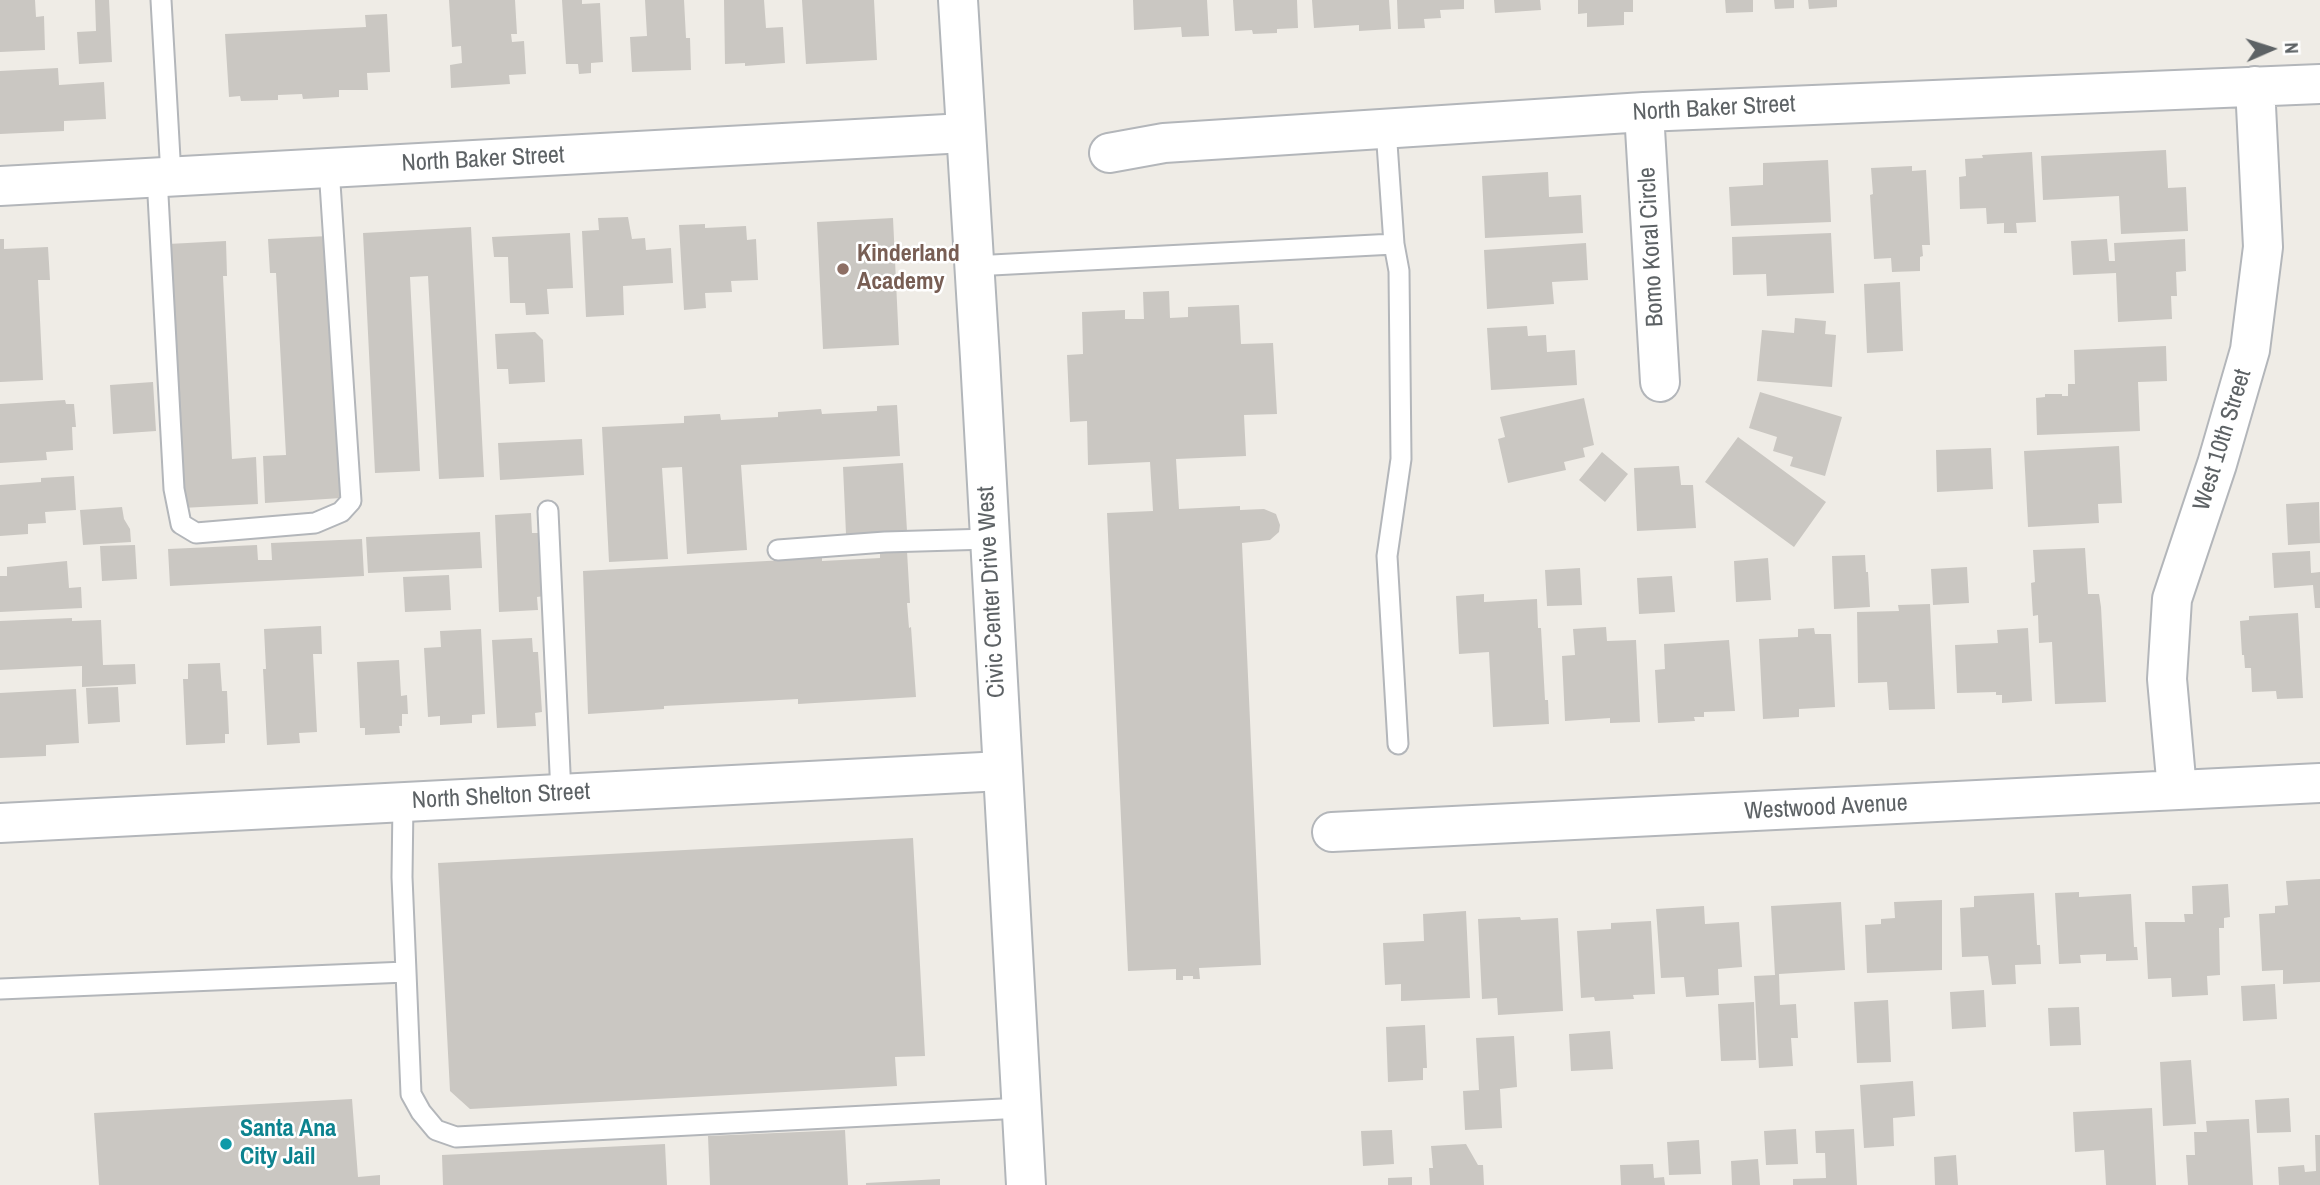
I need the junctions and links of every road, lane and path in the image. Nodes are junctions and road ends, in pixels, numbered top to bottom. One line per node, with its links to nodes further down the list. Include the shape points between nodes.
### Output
1 (161, 0): 10 (lane)
2 (958, 0): 7 (street, Civic Center Drive West)
3 (2320, 84): 4 (street, North Baker Street)
4 (2255, 86): 5 (street, North Baker Street); 21 (street, West 10th Street, via 2263,247 2250,350 2172,599 2167,679)
5 (1644, 112): 6 (street, North Baker Street); 14 (street, Bomo Koral Circle)
6 (1386, 128): 8 (street, North Baker Street, via 1164,143); 12 (lane)
7 (965, 133): 9 (street, North Baker Street); 13 (street, Civic Center Drive West)
8 (1109, 153)
9 (329, 168): 10 (street, North Baker Street); 10 (lane, via 351,501 341,512 315,523 197,533 181,524 174,489)
10 (164, 177): 11 (street, North Baker Street)
11 (0, 186)
12 (1394, 244): 13 (lane); 18 (lane, via 1399,271 1401,459 1387,556)
13 (973, 266): 16 (street, Civic Center Drive West)
14 (1660, 382)
15 (548, 511): 22 (lane)
16 (989, 539): 17 (lane); 19 (street, Civic Center Drive West)
17 (778, 550)
18 (1398, 744)
19 (1002, 771): 22 (street, North Shelton Street); 28 (street, Civic Center Drive West)
20 (2320, 783): 21 (street, Westwood Avenue)
21 (2177, 790): 25 (street, Westwood Avenue)
22 (561, 794): 23 (street, North Shelton Street)
23 (403, 802): 24 (street, North Shelton Street); 26 (lane)
24 (0, 823)
25 (1332, 832)
26 (406, 972): 27 (lane); 28 (lane, via 411,1094 436,1130 456,1137)
27 (0, 989)
28 (1022, 1108): 29 (street, Civic Center Drive West)
29 (1026, 1185)

